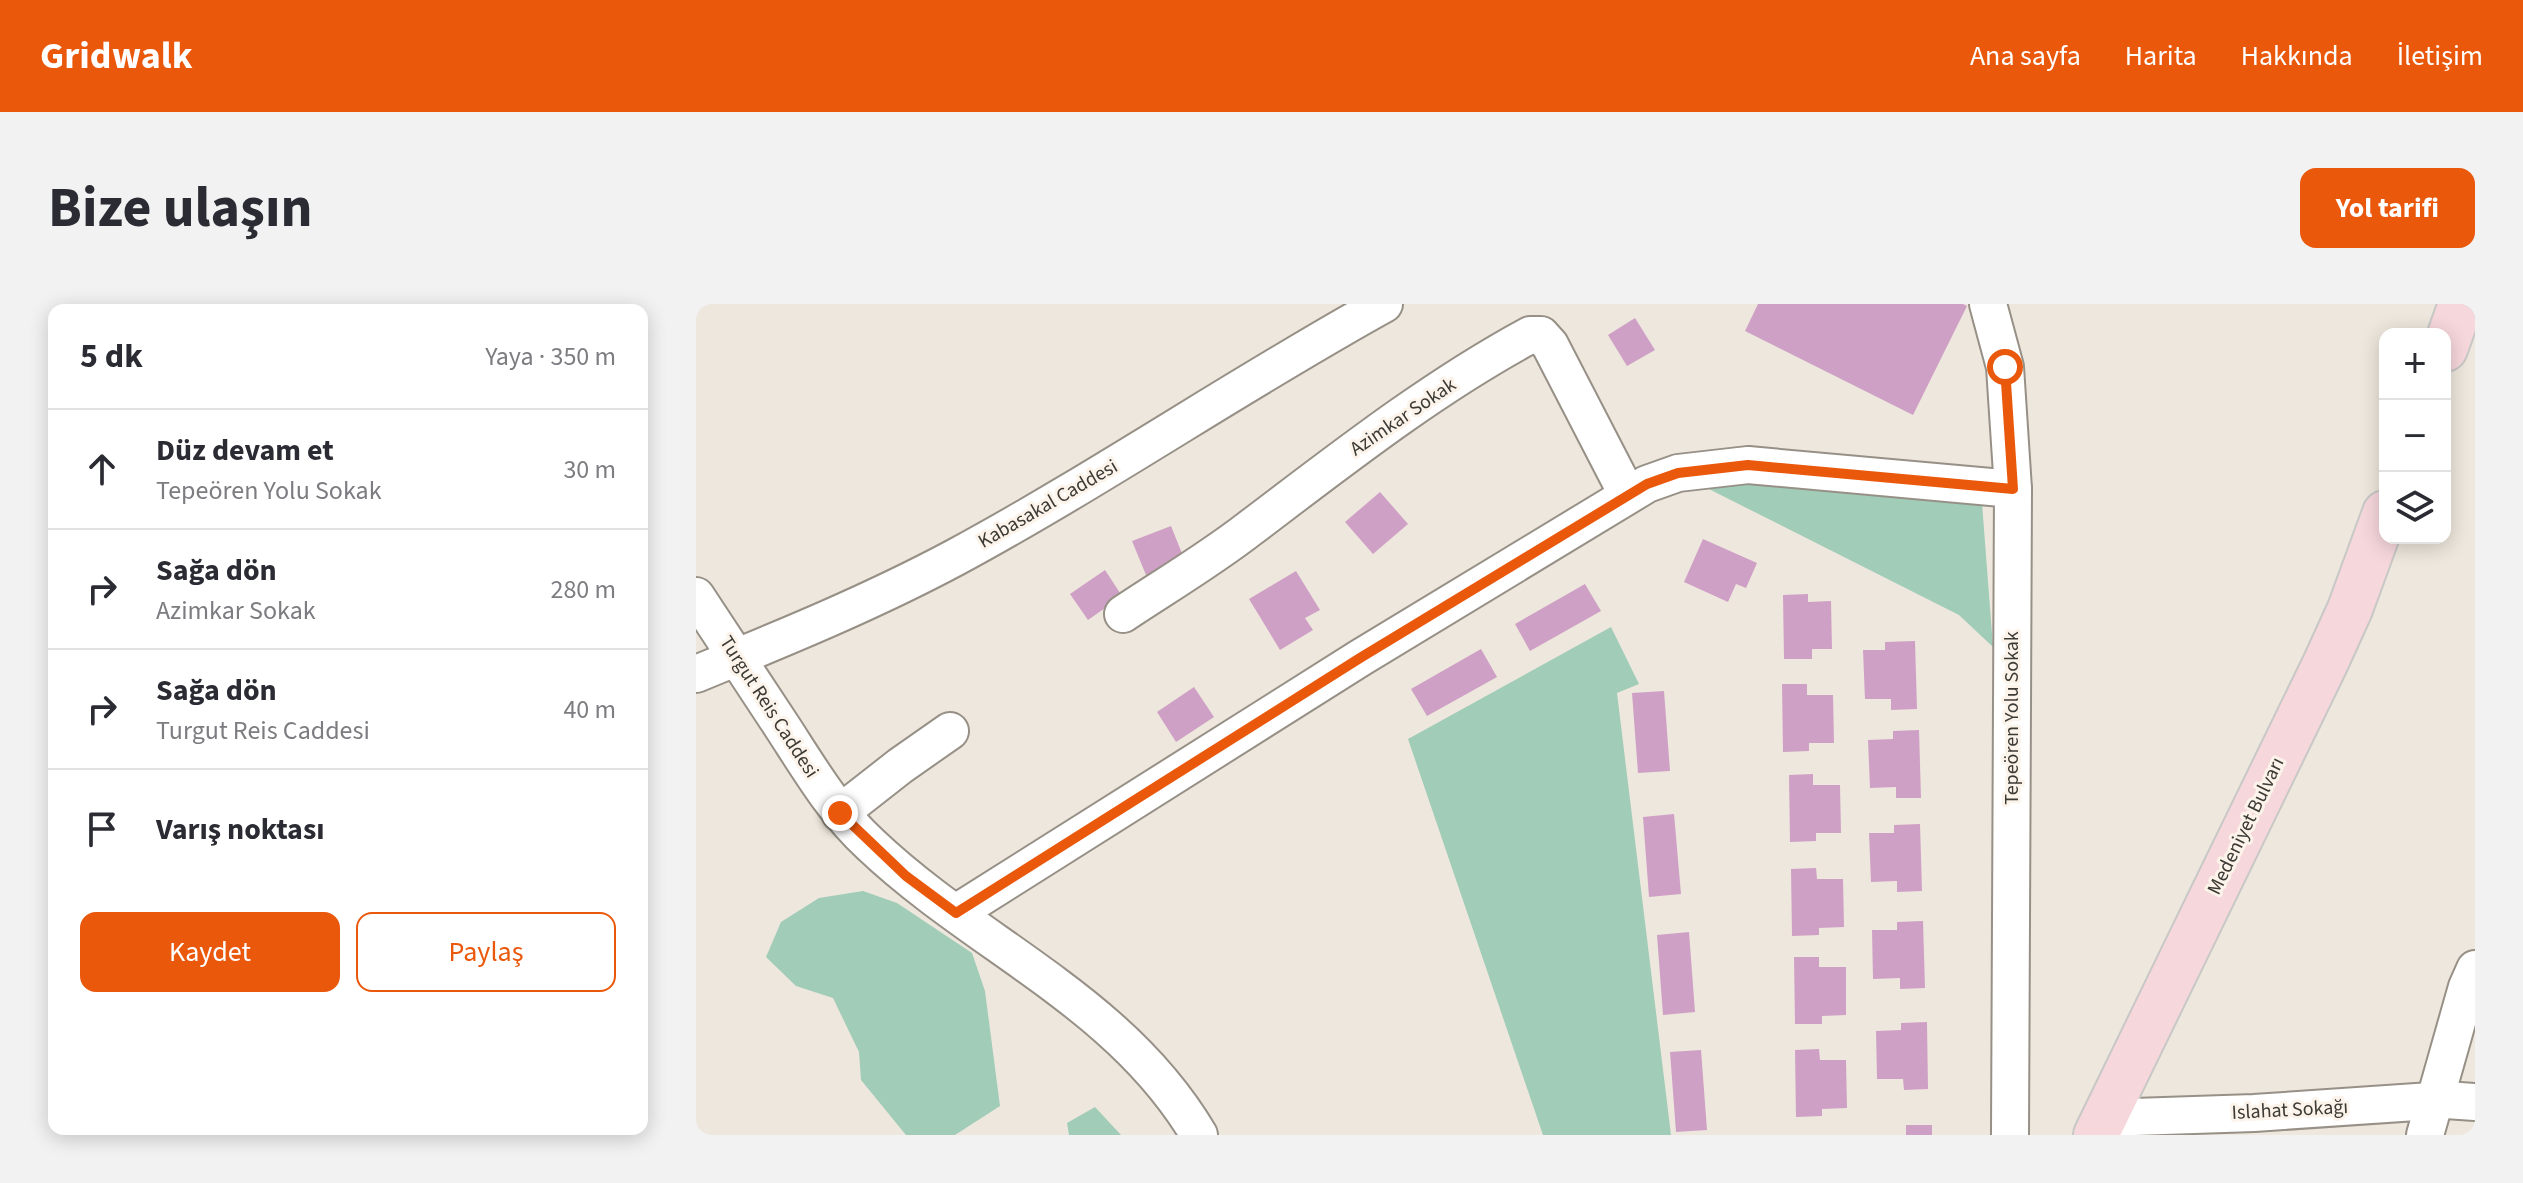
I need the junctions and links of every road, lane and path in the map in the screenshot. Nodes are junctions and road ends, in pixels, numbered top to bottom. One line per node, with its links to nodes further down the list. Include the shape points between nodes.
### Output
1 (1384, 304): 10 (street, Kabasakal Caddesi, via 953,559 833,618)
2 (1988, 304): 5 (street, Tepeören Yolu Sokak, via 2005,367)
3 (2461, 304): 4 (main road)
4 (2451, 332)
5 (2013, 489): 6 (street, via 1748,465 1678,473); 20 (street, Tepeören Yolu Sokak)
6 (1627, 494): 9 (street, Azimkar Sokak, via 1550,345 1541,335 1530,335 1354,450); 14 (street)
7 (2379, 529): 18 (main road, Medeniyet Bulvarı, via 2325,664)
8 (696, 596): 10 (street, Turgut Reis Caddesi)
9 (1123, 614)
10 (737, 657): 11 (street, Kabasakal Caddesi); 13 (street, Turgut Reis Caddesi)
11 (696, 674)
12 (950, 731): 13 (street)
13 (840, 813): 14 (street, Turgut Reis Caddesi, via 906,876)
14 (956, 913): 19 (street, Turgut Reis Caddesi, via 1107,1026 1184,1109)
15 (2475, 969): 17 (street)
16 (2475, 1102): 17 (street, Islahat Sokağı)
17 (2430, 1118): 18 (street, Islahat Sokağı, via 2254,1113)
18 (2100, 1127)
19 (1199, 1135)
20 (2010, 1135)

